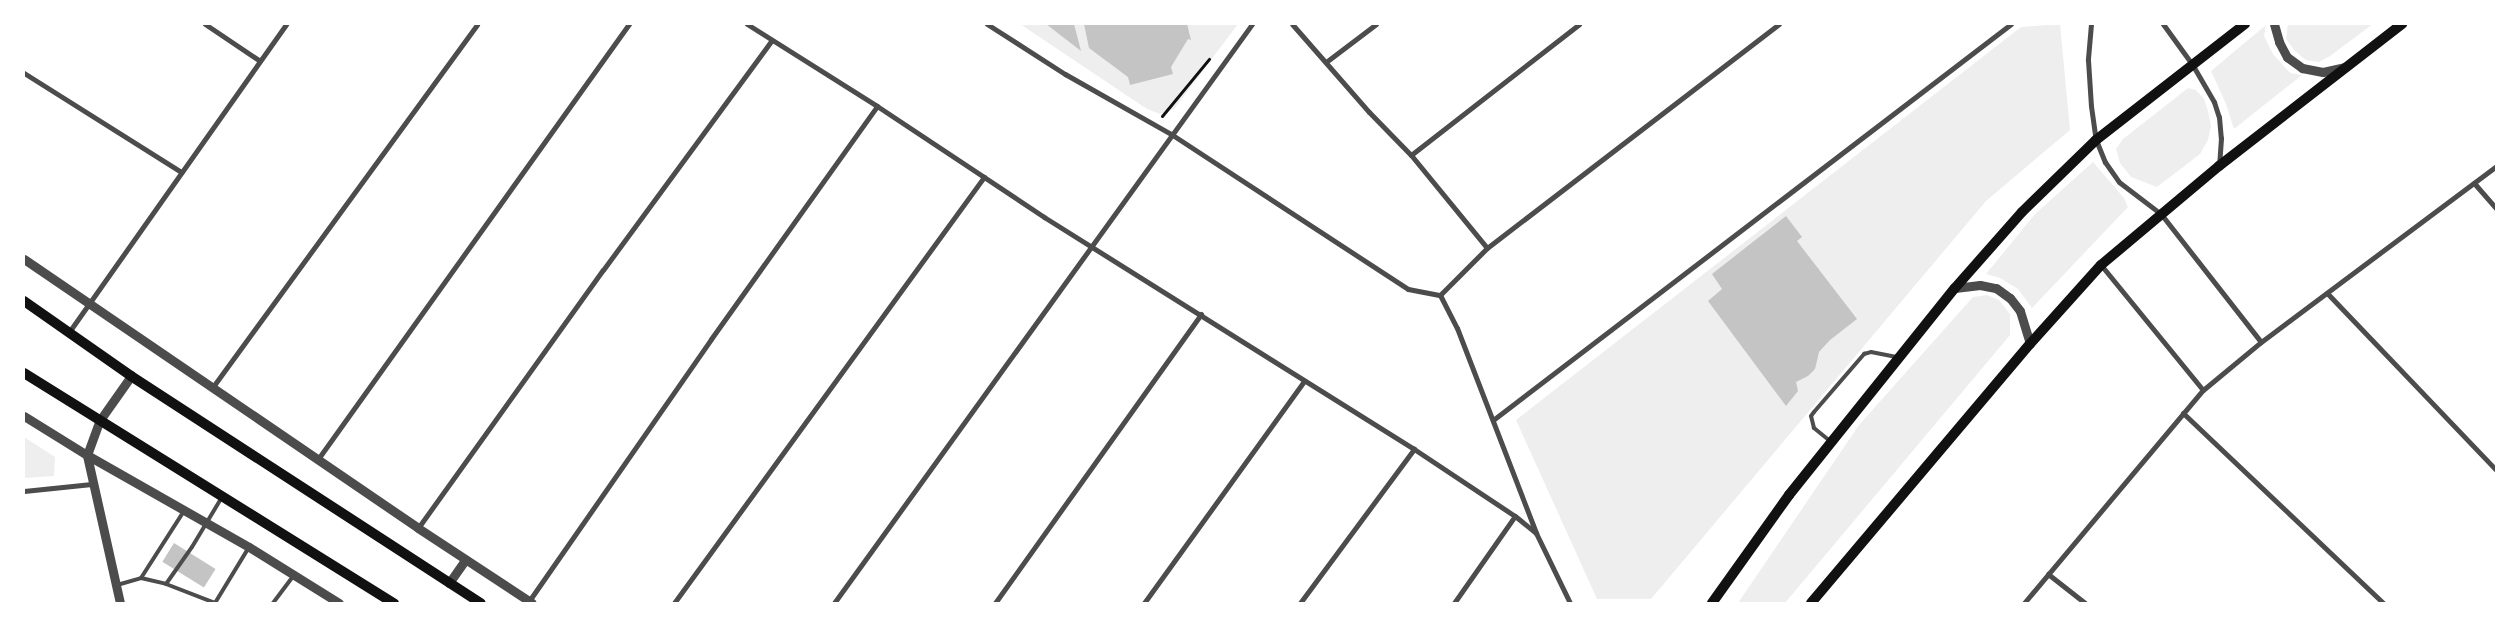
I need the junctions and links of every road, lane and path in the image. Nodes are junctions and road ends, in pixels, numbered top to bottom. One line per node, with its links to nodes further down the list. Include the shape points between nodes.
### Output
1 (204, 24): 20 (street)
2 (286, 24): 20 (street)
3 (477, 24): 54 (street)
4 (628, 24): 63 (street)
5 (746, 24): 18 (street)
6 (987, 24): 26 (street)
7 (1252, 24): 27 (street)
8 (1292, 24): 21 (street)
9 (1376, 24): 21 (street)
10 (1579, 24): 29 (street)
11 (1779, 24): 38 (street)
12 (2011, 24): 59 (street)
13 (2091, 24): 28 (street, via 2088,60)
14 (2163, 24): 22 (street)
15 (2246, 24): 22 (main road)
16 (2274, 24): 23 (street, via 2287,56 2302,68 2323,72)
17 (2402, 24): 23 (main road)
18 (772, 40): 25 (street); 71 (street, via 602,270)
19 (1212, 56): 26 (path)
20 (260, 61): 32 (street)
21 (1326, 62): 29 (street)
22 (2192, 64): 28 (main road); 30 (street, via 2219,117)
23 (2345, 67): 30 (main road)
24 (24, 72): 32 (street)
25 (877, 106): 33 (street); 81 (street, via 710,339)
26 (1154, 125): 27 (street)
27 (1171, 134): 37 (street); 43 (street, via 1408,289)
28 (2096, 140): 36 (street, via 2105,162 2120,182); 41 (main road, via 2022,212)
29 (1411, 155): 38 (street)
30 (2219, 166): 36 (main road)
31 (2496, 166): 34 (street)
32 (181, 172): 45 (street)
33 (984, 177): 37 (street); 88 (street)
34 (2474, 183): 35 (street); 42 (street)
35 (2496, 208)
36 (2160, 214): 40 (main road); 48 (street)
37 (1092, 246): 46 (street); 89 (street)
38 (1487, 248): 43 (street)
39 (24, 259): 45 (street)
40 (2101, 265): 49 (main road); 55 (street)
41 (1955, 288): 49 (street, via 1996,288 2010,298 2020,311); 50 (main road)
42 (2327, 293): 48 (street); 64 (street)
43 (1440, 295): 59 (street, via 1457,328)
44 (24, 301): 47 (main road)
45 (90, 302): 47 (street); 54 (street)
46 (1201, 314): 53 (street); 90 (street)
47 (68, 332): 52 (main road)
48 (2261, 342): 55 (street)
49 (2030, 344): 96 (main road)
50 (1900, 357): 60 (main road); 60 (lane, via 1872,352 1864,354 1814,412 1811,420 1814,428)
51 (24, 373): 58 (main road)
52 (131, 376): 58 (street); 78 (main road)
53 (1304, 381): 61 (street); 91 (street)
54 (212, 388): 63 (street)
55 (2203, 390): 56 (street)
56 (2183, 413): 75 (street); 99 (street)
57 (24, 416): 62 (street)
58 (100, 420): 62 (street); 67 (main road)
59 (1493, 420): 72 (street)
60 (1832, 443): 95 (main road, via 1789,495)
61 (1414, 449): 69 (street); 92 (street)
62 (87, 455): 65 (street); 68 (street)
63 (318, 459): 71 (street)
64 (2496, 470)
65 (92, 484): 66 (street); 80 (street)
66 (24, 491)
67 (222, 497): 70 (lane); 86 (main road)
68 (185, 510): 70 (street); 77 (lane)
69 (1516, 516): 72 (street); 93 (street)
70 (207, 522): 73 (street); 79 (lane)
71 (418, 528): 74 (street)
72 (1536, 532): 94 (street)
73 (249, 547): 76 (street); 83 (lane)
74 (465, 560): 78 (street); 81 (street)
75 (2048, 574): 97 (street); 98 (street)
76 (294, 575): 84 (lane); 85 (street)
77 (141, 578): 79 (lane); 80 (lane)
78 (449, 582): 87 (main road)
79 (166, 584): 83 (lane)
80 (117, 585): 82 (street)
81 (531, 602)
82 (120, 603)
83 (215, 603)
84 (273, 603)
85 (339, 603)
86 (394, 603)
87 (480, 603)
88 (674, 603)
89 (834, 603)
90 (995, 603)
91 (1144, 603)
92 (1300, 603)
93 (1454, 603)
94 (1570, 603)
95 (1712, 603)
96 (1811, 603)
97 (2024, 603)
98 (2085, 603)
99 (2383, 603)

